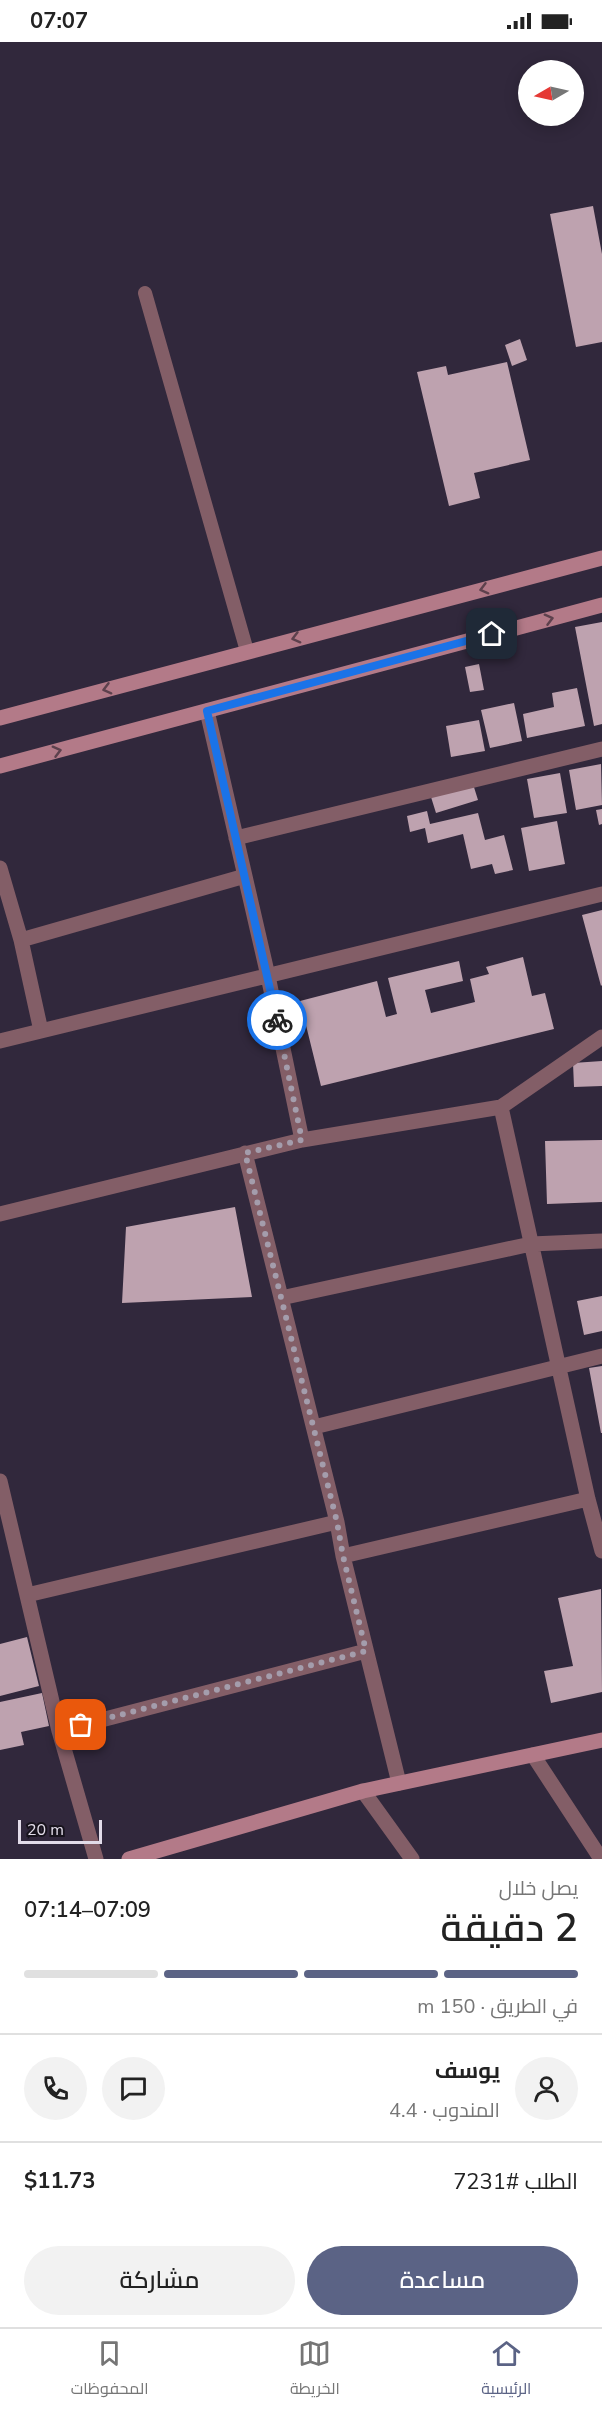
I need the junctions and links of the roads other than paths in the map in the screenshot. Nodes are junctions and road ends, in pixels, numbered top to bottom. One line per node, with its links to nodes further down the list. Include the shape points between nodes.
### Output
1 (145, 293): 4 (lane)
2 (602, 558): 4 (main road, one-way to 4)
3 (602, 605): 5 (main road, one-way to 3)
4 (247, 651): 6 (main road, one-way to 6)
5 (207, 711): 8 (main road, one-way to 5); 9 (street)
6 (0, 718)
7 (602, 749): 9 (street)
8 (0, 766)
9 (236, 838): 11 (street)
10 (0, 868): 13 (street)
11 (245, 876): 13 (street); 14 (street)
12 (602, 894): 14 (street)
13 (21, 940): 15 (street)
14 (268, 975): 15 (street); 19 (street)
15 (41, 1030): 17 (street)
16 (602, 1037): 18 (street)
17 (0, 1041)
18 (501, 1107): 19 (street); 23 (street)
19 (302, 1140): 20 (street)
20 (245, 1153): 21 (street); 24 (street)
21 (0, 1214)
22 (602, 1241): 23 (street)
23 (531, 1244): 24 (street); 26 (street)
24 (281, 1298): 27 (street)
25 (602, 1356): 26 (street)
26 (558, 1365): 27 (street); 29 (street)
27 (314, 1427): 30 (street)
28 (0, 1481): 33 (street)
29 (588, 1499): 31 (street); 32 (street)
30 (337, 1522): 32 (street); 33 (street)
31 (602, 1551)
32 (343, 1556): 34 (street)
33 (27, 1595): 35 (street)
34 (366, 1651): 35 (street); 38 (street)
35 (59, 1731): 40 (street)
36 (602, 1740): 37 (main road)
37 (533, 1755): 38 (main road); 43 (street)
38 (399, 1783): 39 (main road)
39 (363, 1791): 41 (main road); 42 (street)
40 (96, 1859)
41 (129, 1859)
42 (412, 1859)
43 (602, 1859)

